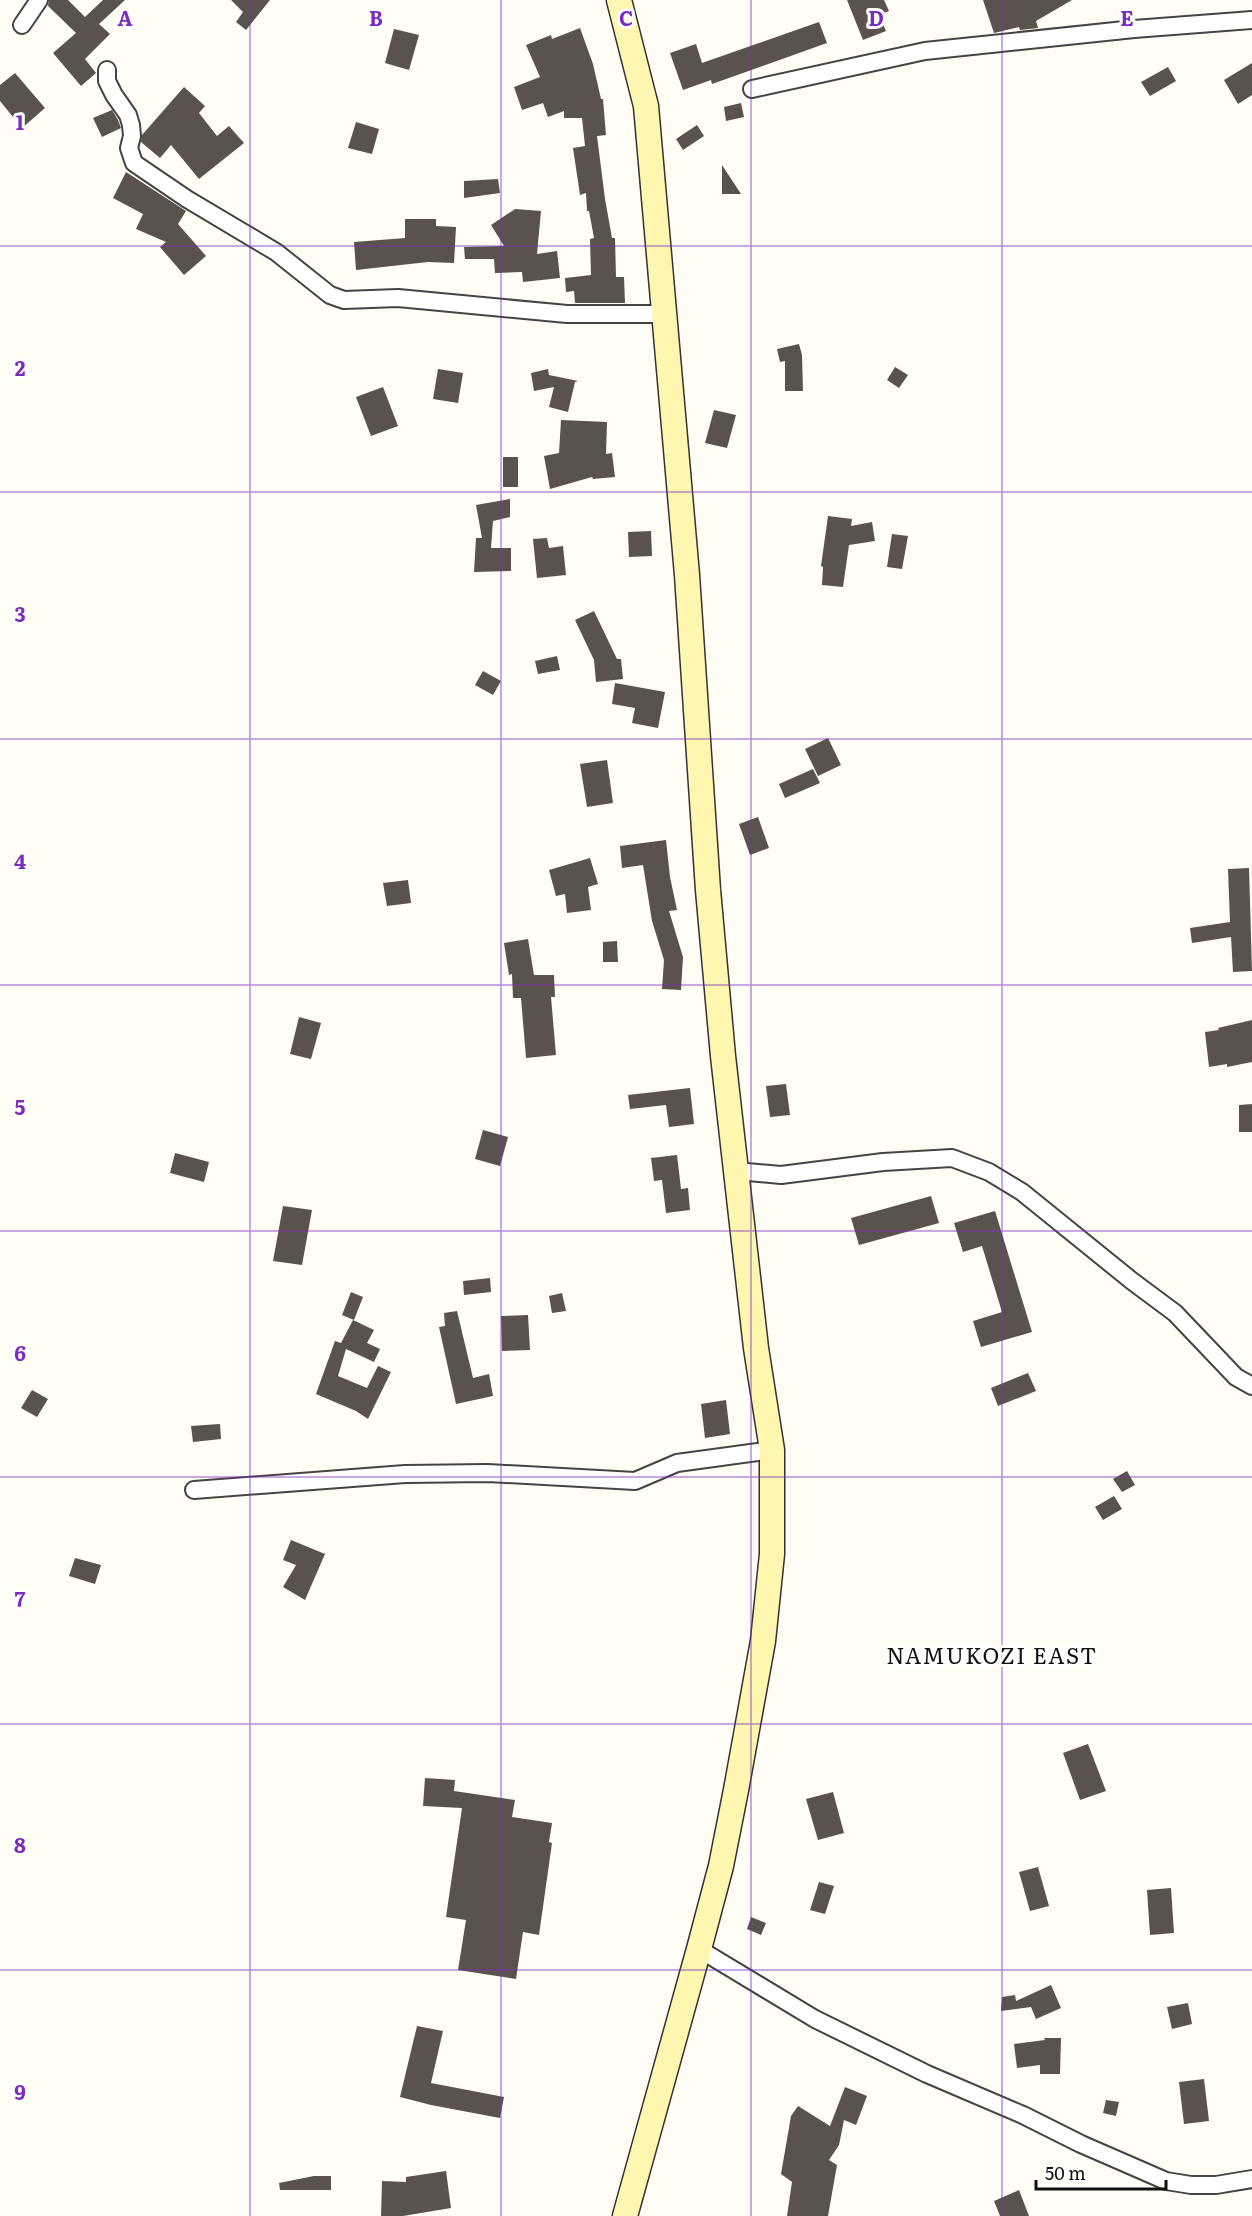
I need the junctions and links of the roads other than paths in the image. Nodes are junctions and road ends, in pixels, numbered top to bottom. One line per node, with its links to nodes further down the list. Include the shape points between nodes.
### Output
1 (39, 0): 4 (street)
2 (619, 0): 7 (main road, via 646,106)
3 (1252, 20): 6 (street, via 1134,28 925,51)
4 (22, 25)
5 (107, 70): 7 (street, via 107,81 131,125 129,148 134,163 276,252 330,295 344,300 398,298 567,314)
6 (752, 89)
7 (664, 314): 8 (main road, via 687,575 708,890)
8 (736, 1171): 9 (street, via 781,1175 952,1158 989,1172 1022,1192 1175,1313 1236,1377); 10 (main road)
9 (1252, 1386)
10 (772, 1450): 11 (street, via 677,1463 635,1480 488,1473 405,1474); 12 (main road, via 772,1554 763,1641 723,1855)
11 (194, 1490)
12 (699, 1948): 13 (street, via 825,2024 1166,2181 1216,2185); 14 (main road)
13 (1252, 2179)
14 (625, 2216)

